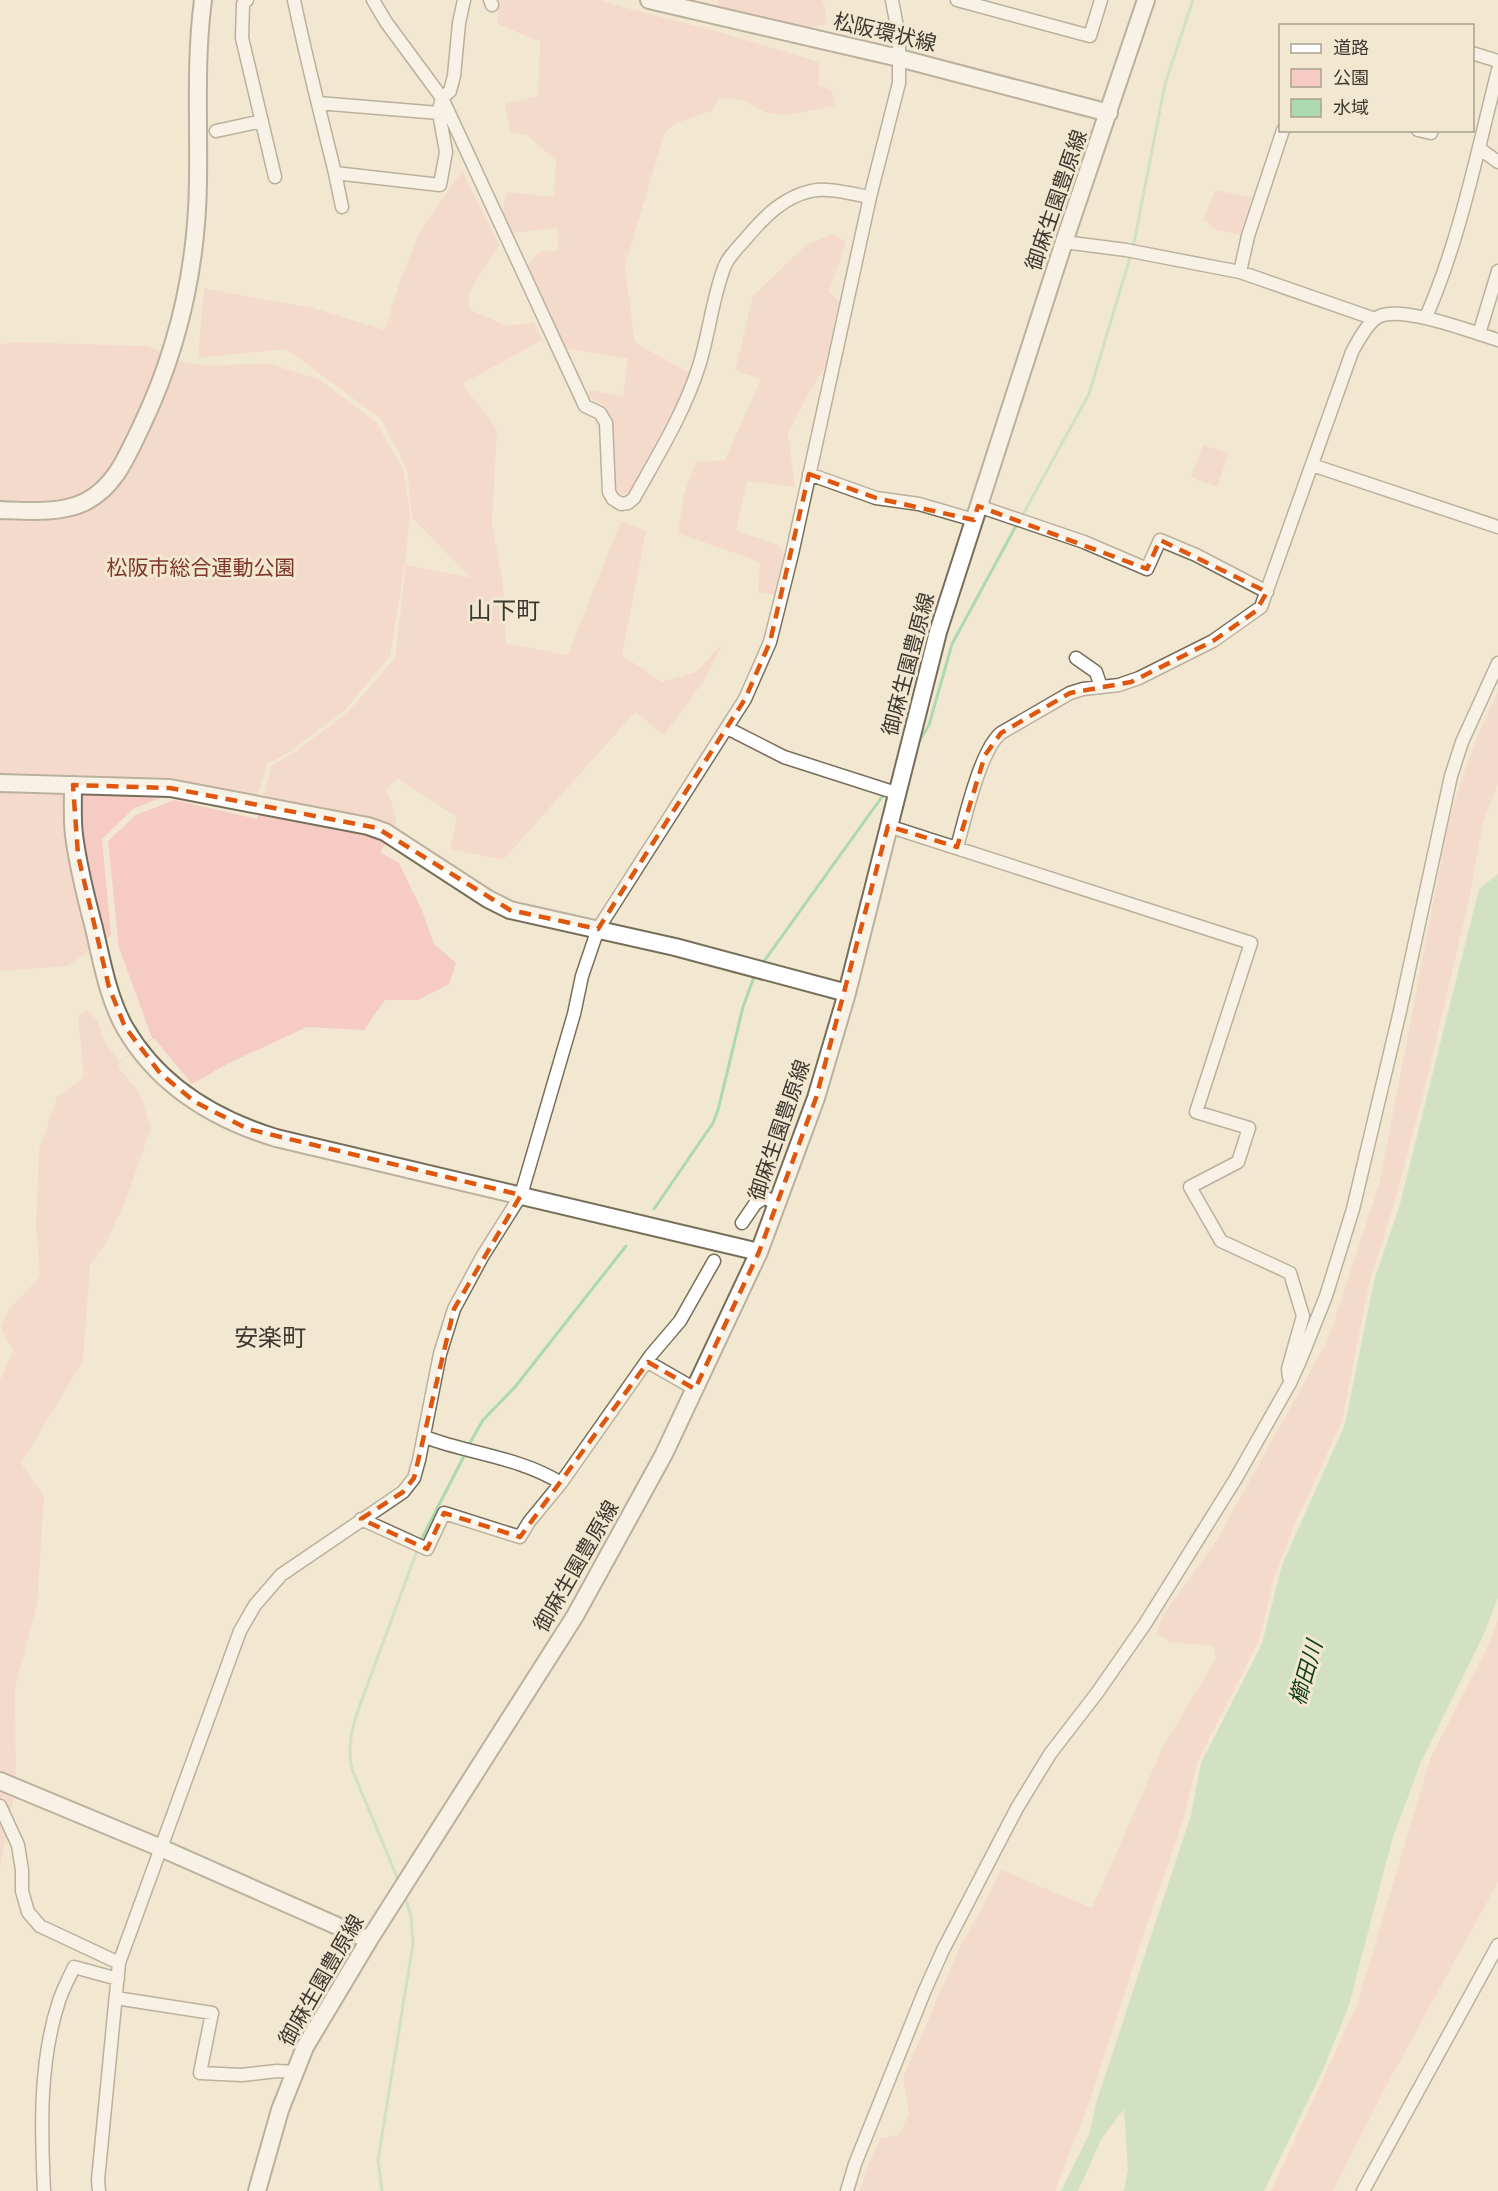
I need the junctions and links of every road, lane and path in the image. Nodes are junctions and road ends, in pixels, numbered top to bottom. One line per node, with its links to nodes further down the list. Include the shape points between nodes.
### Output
1 (203, 0): 37 (main road, via 197,76 194,241 183,314 153,403 125,460 100,493 66,508)
2 (247, 0): 19 (street, via 243,4 242,38)
3 (294, 0): 16 (street)
4 (373, 0): 15 (street)
5 (464, 0): 15 (street, via 454,76 450,91)
6 (649, 0): 12 (main road, 松阪環状線)
7 (892, 0): 12 (street)
8 (957, 0): 9 (street, via 1090,36)
9 (1101, 0)
10 (1146, 0): 18 (main road, 御麻生園豊原線)
11 (1474, 53): 13 (street)
12 (899, 58): 18 (main road, 松阪環状線); 26 (street, via 899,83)
13 (1498, 61)
14 (1498, 70): 22 (street)
15 (442, 98): 17 (street); 26 (street, via 585,406 600,413 606,423 609,492 621,504 634,498 674,428 699,367 730,256 768,213 803,194 832,191)
16 (318, 103): 17 (street); 24 (street)
17 (439, 113): 24 (street, via 446,152 440,185)
18 (1109, 113): 28 (main road, 御麻生園豊原線)
19 (262, 121): 20 (street); 25 (street)
20 (216, 131)
21 (1282, 132): 30 (street)
22 (1480, 149): 23 (street); 31 (street)
23 (1498, 162)
24 (335, 173): 27 (street)
25 (275, 177)
26 (870, 197): 36 (street)
27 (342, 207)
28 (1064, 242): 30 (street); 38 (main road, 御麻生園豊原線)
29 (1498, 271): 33 (street)
30 (1240, 272): 32 (street)
31 (1426, 317): 32 (street, via 1386,314); 33 (street)
32 (1375, 319): 35 (street, via 1352,352)
33 (1479, 334): 34 (street)
34 (1498, 340)
35 (1312, 465): 39 (street); 40 (street)
36 (809, 474): 38 (street, via 876,498); 44 (street, via 770,642 745,699)
37 (0, 510)
38 (976, 513): 40 (street, via 1026,522 1147,569 1160,540); 47 (main road, 御麻生園豊原線, via 938,632)
39 (1498, 527)
40 (1267, 592): 43 (street, via 1257,611 1213,641 1131,682)
41 (1076, 658): 43 (street, via 1096,672)
42 (1498, 663): 58 (street, via 1451,776 1353,1209 1326,1296)
43 (1101, 687): 49 (street, via 1070,693 993,740)
44 (727, 728): 47 (street, via 784,757); 50 (street)
45 (0, 783): 46 (main road)
46 (73, 785): 50 (main road, via 170,788 377,828 510,910); 52 (main road, via 78,855 109,987 125,1028 160,1073 195,1102 248,1130)
47 (896, 793): 48 (main road, 御麻生園豊原線)
48 (888, 826): 49 (street); 51 (main road, 御麻生園豊原線)
49 (957, 847): 58 (street, via 1251,943 1196,1112 1249,1128 1238,1162 1190,1187 1221,1241 1290,1273 1303,1316 1288,1369)
50 (598, 929): 51 (main road); 52 (street)
51 (847, 993): 53 (main road, 御麻生園豊原線, via 816,1098)
52 (521, 1195): 55 (main road); 60 (street, via 454,1309 440,1354)
53 (777, 1205): 54 (street, via 765,1197); 55 (main road, 御麻生園豊原線)
54 (742, 1223)
55 (759, 1251): 59 (main road, 御麻生園豊原線)
56 (714, 1262): 57 (street, via 680,1321)
57 (648, 1362): 59 (street); 61 (street)
58 (1290, 1383): 75 (street, via 1235,1480 1128,1651 1050,1754 1017,1808 925,1990)
59 (695, 1389): 66 (main road, 御麻生園豊原線, via 575,1616)
60 (425, 1437): 61 (street, via 512,1461); 62 (street, via 410,1484)
61 (561, 1483): 62 (street, via 520,1537 444,1513 427,1550)
62 (361, 1519): 65 (street, via 281,1575 246,1618)
63 (0, 1781): 65 (main road)
64 (0, 1806): 68 (street, via 18,1845 28,1912 40,1926)
65 (161, 1848): 66 (main road); 68 (street)
66 (369, 1940): 71 (main road, 御麻生園豊原線, via 305,2048)
67 (1498, 1945): 76 (street)
68 (119, 1963): 69 (street)
69 (118, 1979): 70 (street); 72 (street, via 74,1967 59,2001 46,2068 42,2124)
70 (116, 1998): 71 (street, via 212,2013 200,2073); 73 (street)
71 (296, 2072): 74 (main road, 御麻生園豊原線, via 280,2110)
72 (44, 2191)
73 (99, 2191)
74 (257, 2191)
75 (847, 2191)
76 (1363, 2191)

